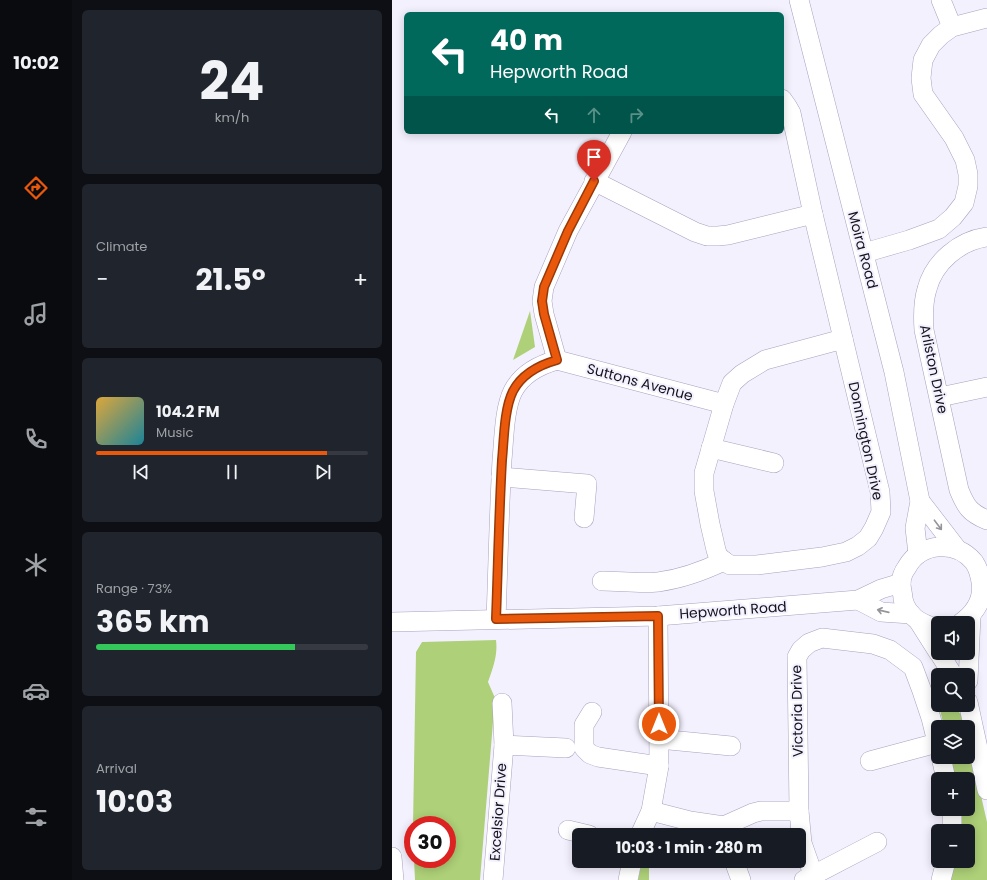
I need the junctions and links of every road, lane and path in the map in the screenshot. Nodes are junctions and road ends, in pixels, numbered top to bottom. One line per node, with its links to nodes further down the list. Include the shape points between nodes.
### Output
1 (799, 0): 10 (street, Moira Road)
2 (941, 2): 4 (street)
3 (987, 18): 4 (street)
4 (952, 27): 10 (street, via 931,45 923,60 921,78 923,94 954,138 965,160 968,186 964,203 939,229)
5 (784, 102): 8 (street, Donnington Drive, via 791,114)
6 (621, 134): 7 (street)
7 (594, 181): 8 (street, via 707,236 728,235); 12 (street, via 568,231 544,287 544,314)
8 (813, 214): 11 (street, Donnington Drive)
9 (987, 237): 14 (street, Arliston Drive, via 977,238 956,248 938,267 927,289 923,316 924,330)
10 (864, 253): 19 (street, Moira Road, via 894,372)
11 (843, 339): 15 (street, via 764,360 732,383); 25 (street, Donnington Drive, via 880,492 880,512 874,528 863,542 846,552 757,565 730,565)
12 (557, 360): 15 (street, Suttons Avenue); 18 (street, via 531,370 520,380 513,392 505,422)
13 (987, 387): 14 (street)
14 (940, 397): 21 (street, Arliston Drive, via 959,490 971,512)
15 (724, 404): 16 (street)
16 (711, 448): 17 (street); 25 (street, via 704,473 704,491 716,550)
17 (774, 463)
18 (501, 477): 20 (street, via 587,484); 33 (street)
19 (920, 501): 22 (street, Moira Road, one-way to 22); 23 (street, Moira Road, via 915,528)
20 (584, 518)
21 (987, 520)
22 (962, 552): 23 (street, via 944,546 930,548); 24 (street); 28 (street, Moira Road, via 975,563)
23 (918, 554): 27 (street, via 903,572)
24 (987, 556)
25 (724, 561): 26 (street, via 706,570 657,582)
26 (602, 581)
27 (900, 583): 29 (street, Hepworth Road); 32 (street, via 905,605)
28 (984, 594): 31 (street, via 978,607)
29 (858, 600): 30 (street, Hepworth Road); 32 (street, one-way to 29, via 881,612)
30 (658, 616): 33 (street, Hepworth Road); 41 (street)
31 (970, 616)
32 (915, 618): 35 (street); 36 (street)
33 (496, 619): 34 (street, Hepworth Road)
34 (392, 622)
35 (931, 626)
36 (931, 642)
37 (502, 703): 42 (street, Excelsior Drive)
38 (592, 712): 47 (street, via 584,725 584,748 590,754)
39 (970, 712): 48 (street)
40 (931, 721): 50 (street, Victoria Drive, via 913,667 890,650 873,644 822,638 809,643 797,657)
41 (659, 740): 43 (street); 47 (street)
42 (504, 745): 44 (street, Excelsior Drive); 63 (street, Excelsior Drive)
43 (731, 746)
44 (566, 748)
45 (931, 750): 46 (street)
46 (870, 761)
47 (659, 766): 49 (street)
48 (987, 790)
49 (651, 811): 51 (street); 52 (street)
50 (799, 811): 53 (street, via 761,811); 61 (street, Victoria Drive, via 802,843)
51 (643, 828)
52 (717, 828)
53 (728, 828)
54 (568, 830): 55 (street)
55 (572, 831)
56 (877, 842): 61 (street)
57 (392, 857): 62 (street)
58 (631, 868): 64 (street)
59 (737, 868): 65 (street)
60 (944, 868): 66 (street)
61 (810, 879)
62 (394, 880)
63 (493, 880)
64 (628, 880)
65 (741, 880)
66 (941, 880)

